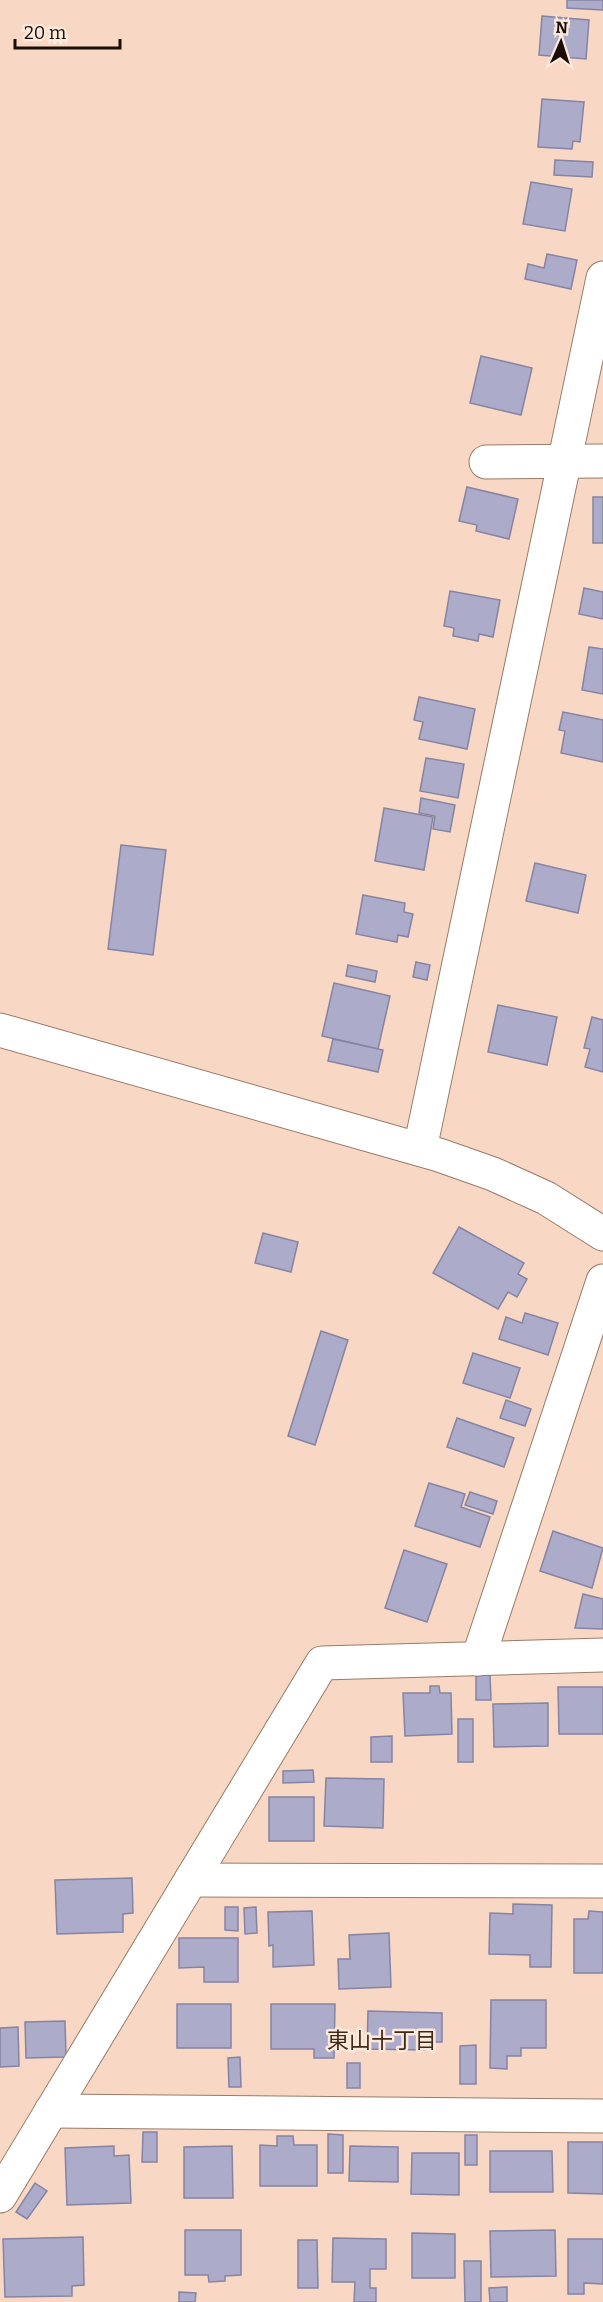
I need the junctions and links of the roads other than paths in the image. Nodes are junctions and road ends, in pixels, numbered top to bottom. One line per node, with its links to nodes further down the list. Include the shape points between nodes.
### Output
1 (603, 278): 2 (street)
2 (565, 461): 3 (street); 4 (street); 6 (street)
3 (603, 461)
4 (486, 462)
5 (0, 1030): 6 (street)
6 (420, 1149): 7 (street, via 493,1174 546,1198)
7 (603, 1234)
8 (603, 1281): 10 (street)
9 (603, 1655): 10 (street)
10 (478, 1659): 11 (street, via 322,1663)
11 (191, 1880): 12 (street); 13 (street)
12 (603, 1881)
13 (51, 2111): 14 (street); 15 (street)
14 (603, 2116)
15 (0, 2196)

